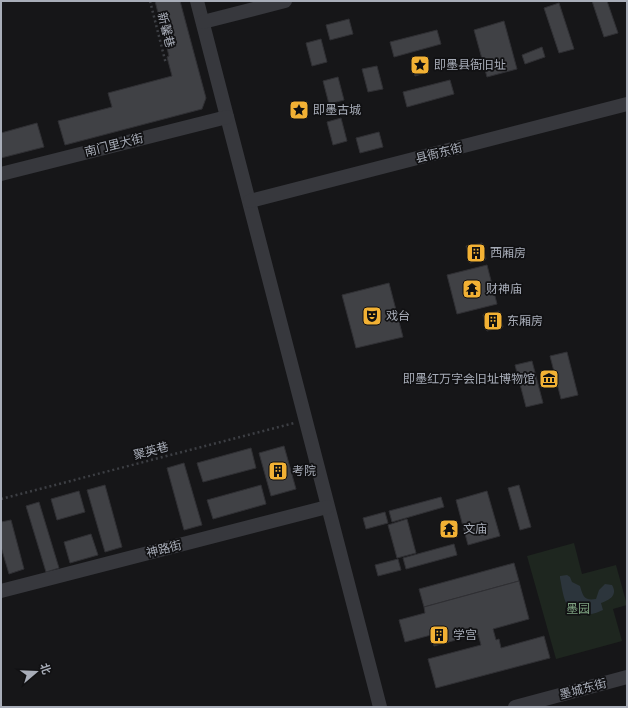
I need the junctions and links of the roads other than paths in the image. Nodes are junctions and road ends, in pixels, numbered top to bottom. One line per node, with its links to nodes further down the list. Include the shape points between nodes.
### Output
1 (198, 1): 3 (street)
2 (285, 1): 3 (street)
3 (203, 22): 5 (street)
4 (627, 104): 7 (street, 县衙东街)
5 (227, 117): 6 (street, 南门里大街); 7 (street)
6 (1, 174)
7 (250, 201): 8 (street)
8 (327, 507): 9 (street, 神路街); 11 (street)
9 (1, 591)
10 (627, 677): 12 (street, 墨城东街)
11 (380, 707)
12 (515, 707)

